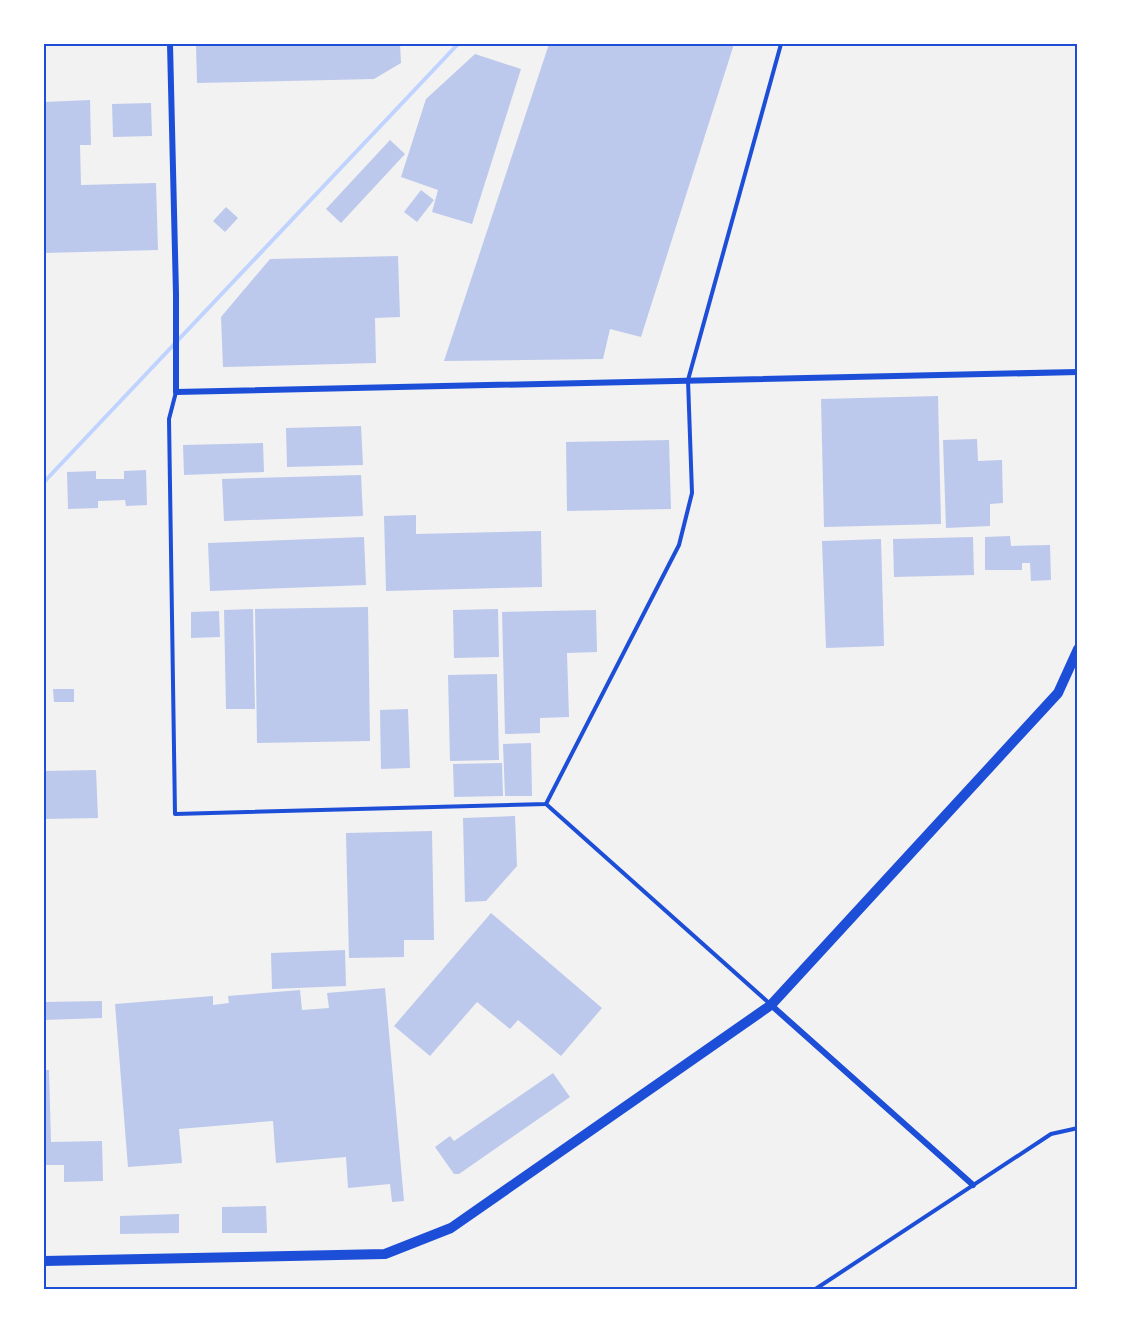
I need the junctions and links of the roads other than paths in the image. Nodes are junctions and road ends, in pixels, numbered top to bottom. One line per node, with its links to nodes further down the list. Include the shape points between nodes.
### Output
1 (170, 44): 5 (street)
2 (781, 44): 4 (lane)
3 (1077, 372): 4 (street)
4 (688, 380): 5 (street); 7 (lane, via 692,494 679,545)
5 (176, 392): 7 (lane, via 169,419 176,814)
6 (1077, 650): 8 (street, via 1058,693)
7 (546, 804): 8 (lane)
8 (771, 1005): 10 (street); 11 (street, via 451,1228 385,1254)
9 (1077, 1128): 10 (lane, via 1051,1134)
10 (973, 1185): 12 (lane)
11 (44, 1261)
12 (814, 1290)

